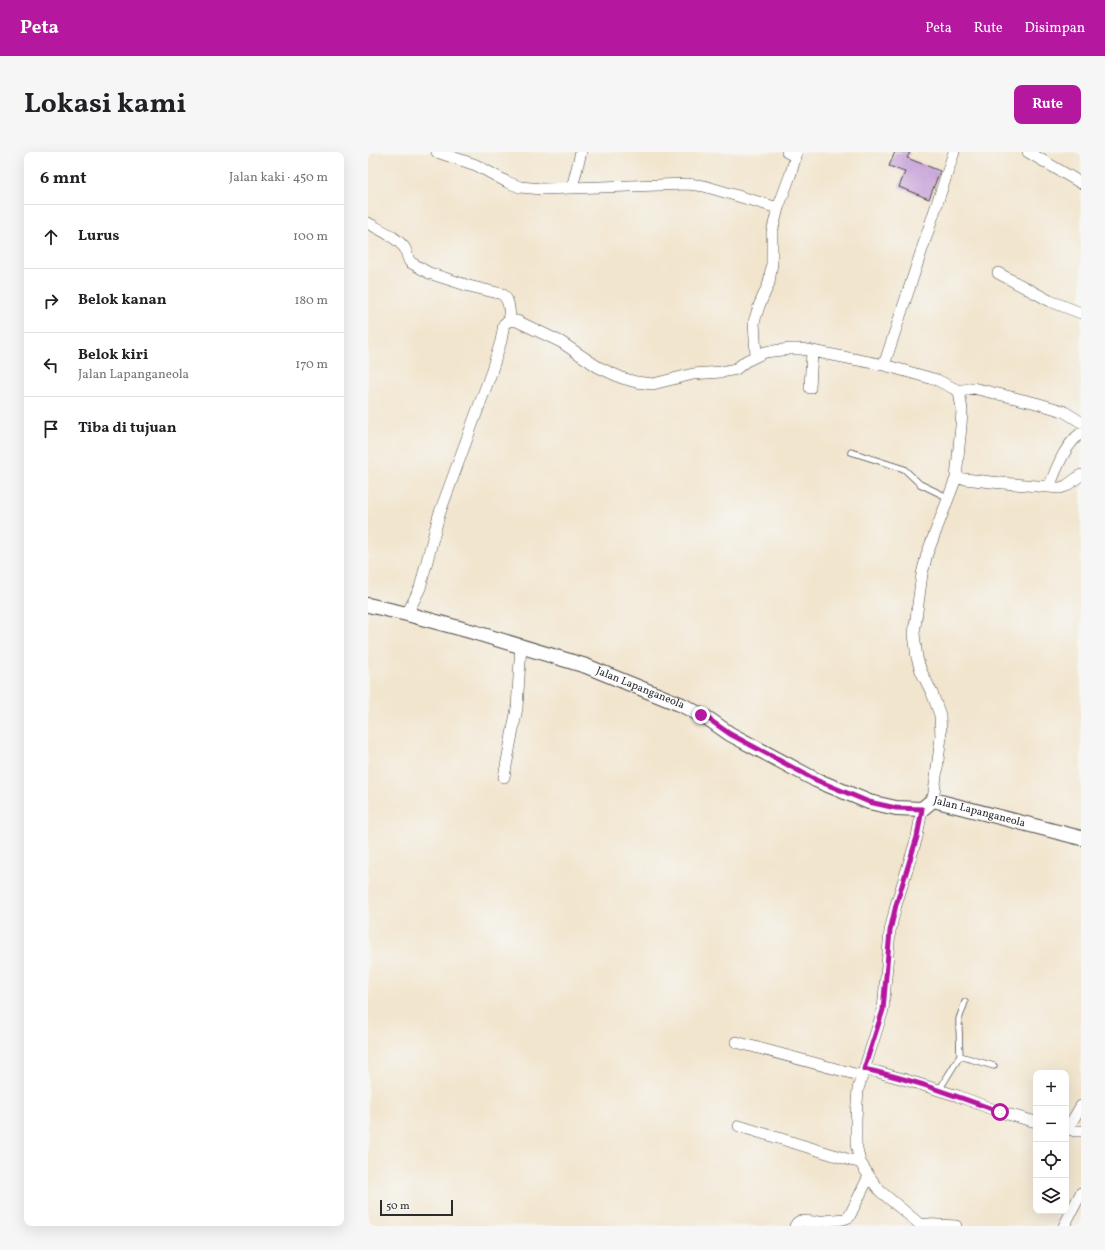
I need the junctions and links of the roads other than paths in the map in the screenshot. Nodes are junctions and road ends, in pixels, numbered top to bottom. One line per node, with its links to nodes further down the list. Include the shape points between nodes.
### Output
1 (437, 152): 7 (street, via 476,165 520,187)
2 (581, 152): 7 (street)
3 (954, 152): 15 (street)
4 (1028, 152): 6 (street)
5 (793, 154): 8 (street, via 790,176)
6 (1081, 183)
7 (572, 188): 8 (street, via 688,184 704,186)
8 (778, 208): 14 (street, via 772,232 772,263 768,283 754,322)
9 (368, 223): 12 (street, via 392,237 405,248 410,262 429,273 502,294 508,302)
10 (998, 273): 11 (street, via 1050,301)
11 (1081, 313)
12 (510, 320): 14 (street, via 561,342 598,367 636,382 653,384 693,374 721,372 736,368); 26 (street, via 504,324 490,376 439,515 420,588)
13 (812, 351): 14 (street, via 775,350); 15 (street); 16 (street)
14 (756, 356)
15 (884, 365): 17 (street, via 937,380)
16 (810, 388)
17 (959, 391): 18 (street, via 973,388 1036,403 1064,412); 22 (street, via 962,410)
18 (1081, 422)
19 (1081, 433): 23 (street, via 1066,449)
20 (851, 452): 24 (lane, via 904,469 920,484)
21 (1081, 475): 23 (street, via 1066,486)
22 (956, 478): 23 (street); 24 (street)
23 (1049, 487)
24 (949, 498): 29 (street, via 927,554 914,634 921,671 940,715 941,737)
25 (368, 605): 26 (street, Jalan Lapanganeola)
26 (407, 614): 27 (street, Jalan Lapanganeola)
27 (521, 646): 28 (street, via 517,708); 30 (street, Jalan Lapanganeola, via 586,666 682,705 816,780 869,802 896,808)
28 (504, 777)
29 (933, 800): 30 (street, Jalan Lapanganeola); 31 (street, Jalan Lapanganeola)
30 (922, 809): 36 (street, via 917,837 890,931 883,1010)
31 (1081, 838)
32 (965, 1002): 34 (lane, via 959,1028)
33 (736, 1042): 36 (street)
34 (960, 1056): 35 (lane); 37 (lane)
35 (994, 1066)
36 (863, 1073): 37 (street, via 884,1073); 44 (street, via 858,1089 856,1118 856,1144)
37 (939, 1090): 39 (street)
38 (1081, 1106): 40 (street)
39 (1033, 1121)
40 (1069, 1125)
41 (739, 1126): 44 (street)
42 (1069, 1129): 43 (street)
43 (1081, 1131)
44 (860, 1162): 45 (street)
45 (869, 1176): 47 (street, via 880,1191); 48 (street, via 850,1217 800,1222)
46 (1081, 1193): 50 (street)
47 (921, 1225): 49 (street)
48 (795, 1226)
49 (956, 1226)
50 (1064, 1226)

